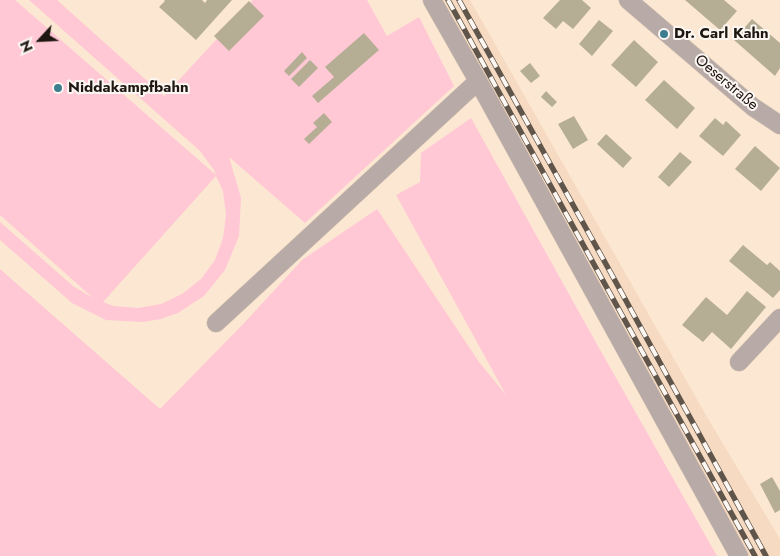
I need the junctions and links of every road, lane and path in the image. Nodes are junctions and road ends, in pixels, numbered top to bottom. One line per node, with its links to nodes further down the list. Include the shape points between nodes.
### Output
1 (432, 0): 3 (street)
2 (628, 0): 4 (street, Oeserstraße, via 753,107)
3 (478, 81): 6 (street); 8 (street)
4 (779, 123)
5 (780, 318): 7 (street)
6 (216, 323)
7 (739, 362)
8 (739, 556)

